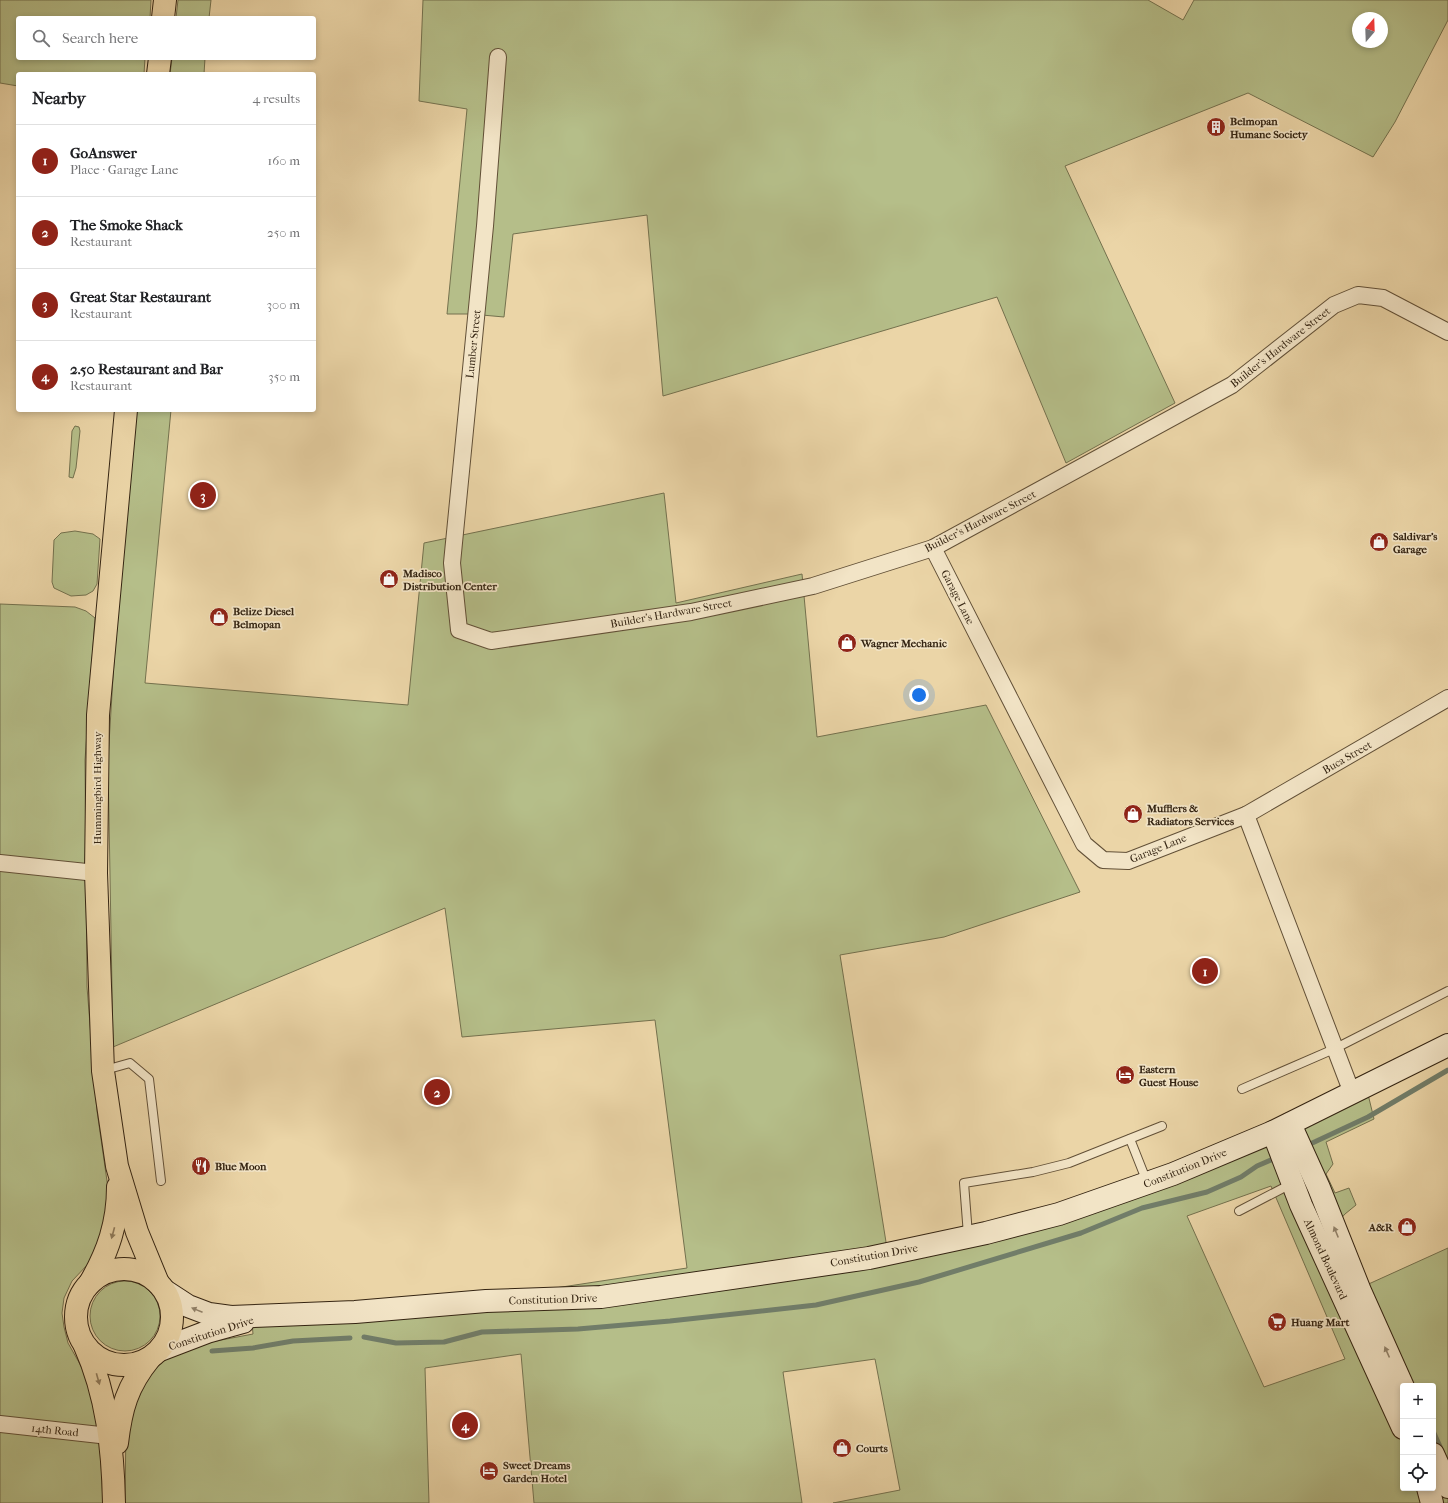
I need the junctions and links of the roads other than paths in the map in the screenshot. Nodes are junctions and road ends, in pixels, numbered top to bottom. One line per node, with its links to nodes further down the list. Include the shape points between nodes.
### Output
1 (165, 0): 2 (main road)
2 (163, 16)
3 (498, 57): 9 (street, Lumber Street, via 485,226 452,563)
4 (160, 60): 5 (main road)
5 (158, 72)
6 (1448, 332): 8 (street, Builder's Hardware Street, via 1384,298 1358,295 1334,305 1232,385)
7 (126, 412): 13 (main road, Hummingbird Highway, via 98,715)
8 (934, 548): 9 (street, Builder's Hardware Street, via 813,586 691,612 491,641); 11 (street, Garage Lane, via 1084,844 1103,860 1128,861)
9 (459, 630)
10 (1448, 698): 11 (street, Buca Street)
11 (1246, 815): 16 (street)
12 (0, 863): 13 (street)
13 (96, 873): 17 (main road, Hummingbird Highway)
14 (1448, 991): 16 (lane)
15 (1448, 1045): 19 (main road, Constitution Drive)
16 (1334, 1049): 18 (lane); 19 (street)
17 (103, 1071): 23 (main road, Hummingbird Highway); 25 (lane, via 130,1063 148,1079)
18 (1242, 1090)
19 (1352, 1093): 21 (main road, Constitution Drive)
20 (1162, 1126): 22 (lane)
21 (1282, 1128): 24 (main road, Almond Boulevard); 26 (main road, Constitution Drive)
22 (1130, 1139): 26 (lane); 28 (lane, via 1070,1163 1008,1177 964,1183)
23 (117, 1166): 29 (main road, Hummingbird Highway, one-way to 29, via 118,1207 115,1224 102,1262); 30 (main road, Hummingbird Highway, via 137,1232)
24 (1302, 1178): 27 (lane); 34 (main road, Almond Boulevard, one-way to 24, via 1360,1291); 35 (main road, Almond Boulevard)
25 (161, 1181)
26 (1147, 1183): 28 (main road, Constitution Drive, via 1059,1214)
27 (1239, 1211)
28 (968, 1237): 31 (main road, Constitution Drive, via 869,1258 601,1297 486,1301 355,1312)
29 (89, 1284): 30 (main road, via 101,1275 116,1270 131,1270 145,1274); 32 (main road, via 80,1297 76,1313)
30 (161, 1287): 31 (main road, Constitution Drive, one-way to 30, via 231,1317 209,1314 188,1306); 33 (main road, via 171,1306 172,1321 168,1337)
31 (263, 1316): 33 (main road, Constitution Drive, via 207,1332)
32 (84, 1343): 33 (main road, via 94,1354 114,1364 136,1364); 37 (main road, one-way to 37, via 100,1388)
33 (155, 1354): 39 (main road, via 130,1387 123,1405)
34 (1401, 1383)
35 (1400, 1421)
36 (0, 1424): 37 (street, 14th Road)
37 (109, 1436): 39 (main road)
38 (1433, 1455): 40 (main road)
39 (113, 1469): 42 (main road)
40 (1448, 1487)
41 (1429, 1491): 43 (main road)
42 (114, 1503)
43 (1432, 1503)

